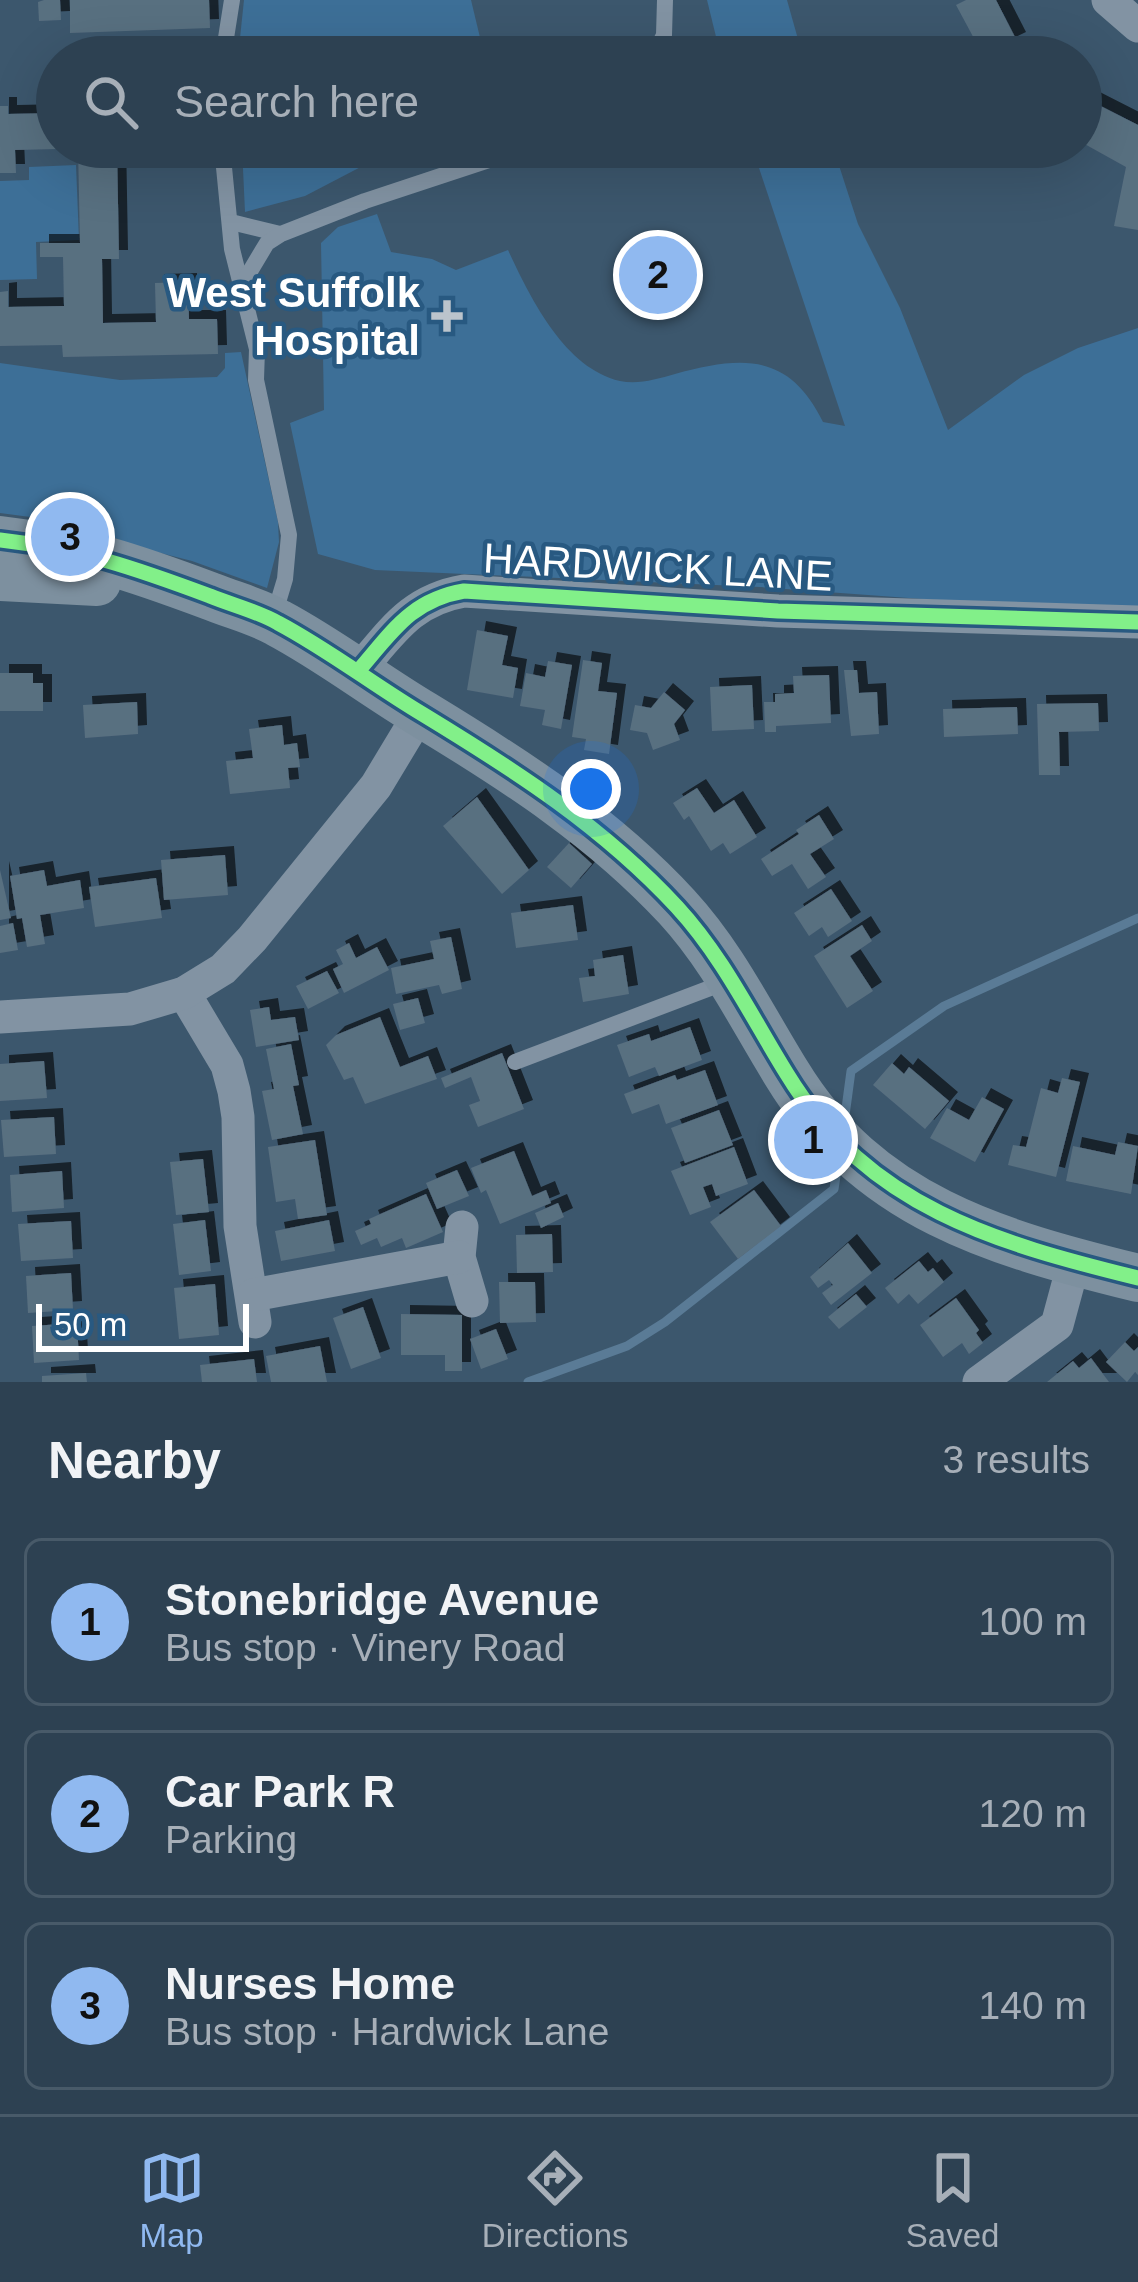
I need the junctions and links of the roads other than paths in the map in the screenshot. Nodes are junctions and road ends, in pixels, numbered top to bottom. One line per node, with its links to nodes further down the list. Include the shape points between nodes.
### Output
1 (232, 0): 5 (lane)
2 (665, 0): 6 (lane)
3 (1108, 0): 4 (street)
4 (1138, 26)
5 (226, 36)
6 (664, 36)
7 (225, 168): 9 (lane)
8 (465, 168): 10 (lane)
9 (231, 222): 10 (lane); 11 (lane)
10 (281, 234): 11 (lane)
11 (243, 283): 15 (lane, via 290,535)
12 (0, 540): 14 (street, via 64,547)
13 (0, 577): 14 (street, via 122,584)
14 (223, 601): 15 (street)
15 (272, 620): 17 (street)
16 (1138, 622): 17 (street, HARDWICK LANE, via 464,591 416,608)
17 (359, 670): 18 (street)
18 (420, 713): 19 (street, via 529,779 634,862); 20 (street, via 376,786 252,939)
19 (732, 979): 22 (lane); 23 (street, via 810,1107 877,1176 929,1210)
20 (184, 993): 21 (street, via 130,1009); 25 (street, via 234,1090 240,1226 254,1308 460,1242)
21 (0, 1017)
22 (515, 1062)
23 (1074, 1262): 24 (street); 26 (street, via 1057,1325)
24 (1138, 1278)
25 (472, 1301)
26 (979, 1382)

